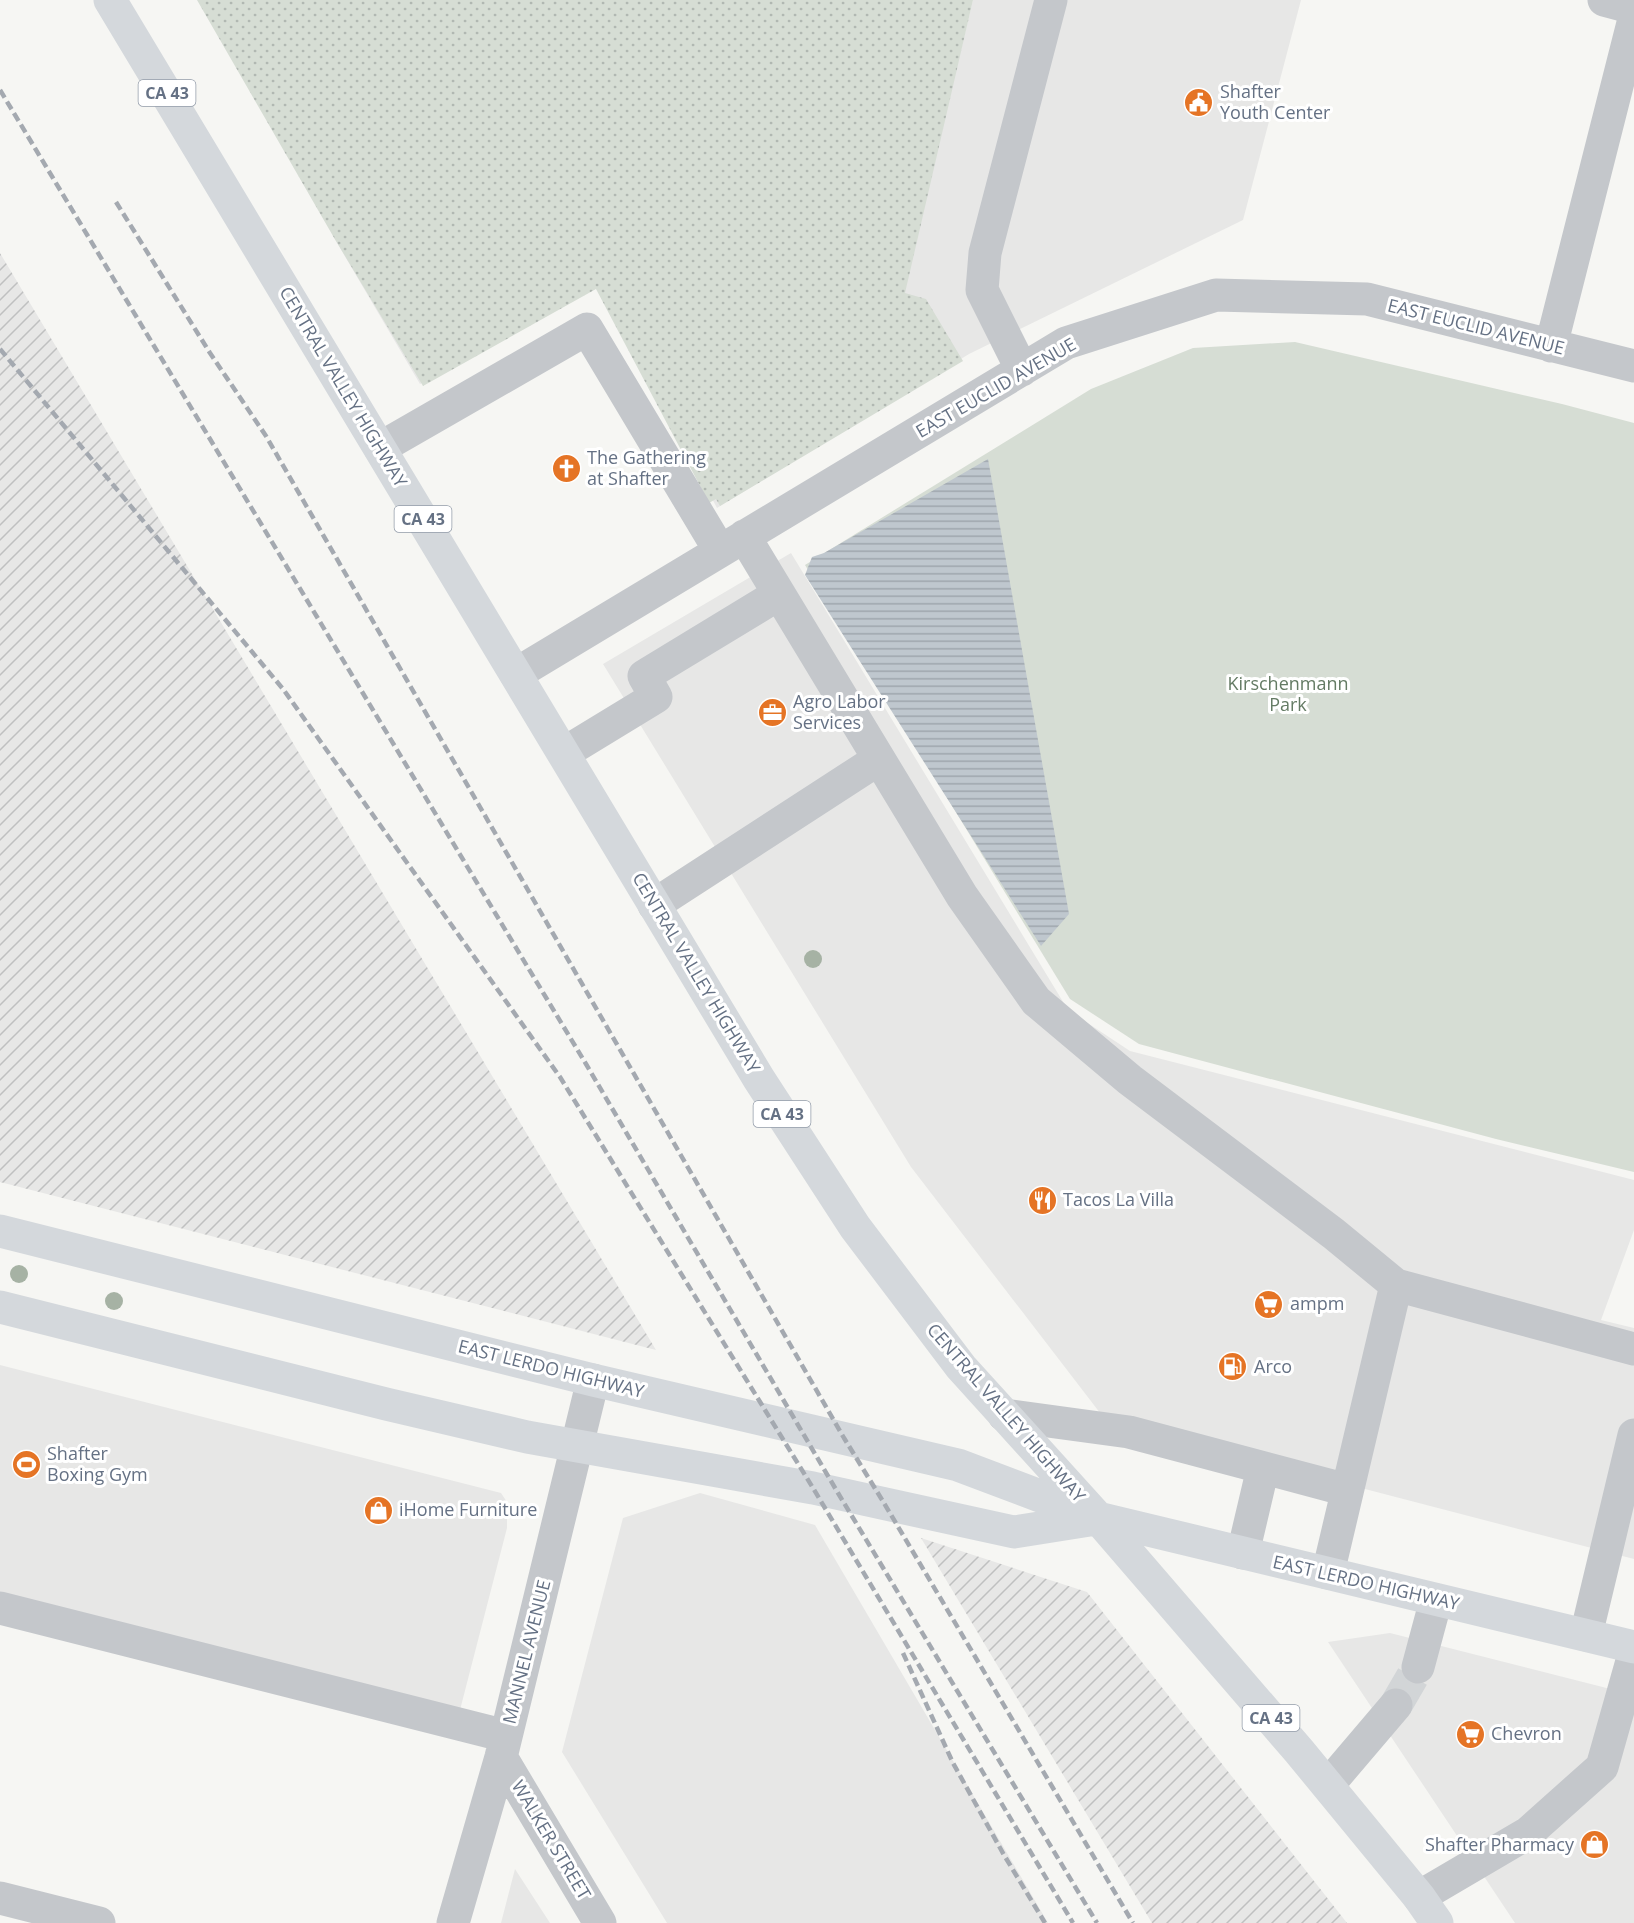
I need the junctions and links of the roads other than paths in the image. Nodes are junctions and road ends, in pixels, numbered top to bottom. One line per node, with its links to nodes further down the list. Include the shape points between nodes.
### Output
1 (110, 0): 9 (main road, CENTRAL VALLEY HIGHWAY / CA 43)
2 (1051, 0): 8 (street, via 985,253 982,290)
3 (1604, 0): 4 (street)
4 (1634, 8)
5 (1634, 18): 6 (street)
6 (1551, 345): 7 (street, EAST EUCLID AVENUE); 8 (street, EAST EUCLID AVENUE, via 1367,299 1216,296 1066,343)
7 (1634, 366)
8 (1022, 370): 10 (street, EAST EUCLID AVENUE)
9 (380, 448): 10 (street, via 587,329); 12 (main road, CENTRAL VALLEY HIGHWAY / CA 43)
10 (732, 544): 11 (street); 12 (street, EAST EUCLID AVENUE)
11 (779, 594): 13 (street, via 644,676 656,697); 14 (street)
12 (516, 674): 13 (main road, CENTRAL VALLEY HIGHWAY / CA 43)
13 (564, 753): 15 (main road, CENTRAL VALLEY HIGHWAY / CA 43)
14 (879, 759): 15 (street); 17 (street, via 962,896 1036,1001 1130,1080)
15 (654, 904): 21 (main road, CENTRAL VALLEY HIGHWAY / CA 43, via 759,1079 855,1227 961,1367)
16 (0, 1231): 20 (main road, EAST LERDO HIGHWAY)
17 (1396, 1285): 19 (street); 25 (street)
18 (0, 1307): 23 (main road, EAST LERDO HIGHWAY, via 386,1404)
19 (1634, 1349)
20 (593, 1380): 23 (street, MANNEL AVENUE); 26 (main road, EAST LERDO HIGHWAY, via 958,1464)
21 (1005, 1415): 24 (street, via 1129,1432); 26 (main road, CENTRAL VALLEY HIGHWAY / CA 43)
22 (1634, 1435): 31 (street)
23 (578, 1447): 26 (main road, EAST LERDO HIGHWAY, via 821,1490 1014,1532); 36 (street, MANNEL AVENUE)
24 (1263, 1468): 25 (street); 27 (street)
25 (1347, 1490): 28 (street)
26 (1098, 1518): 27 (main road, EAST LERDO HIGHWAY); 37 (main road, CENTRAL VALLEY HIGHWAY / CA 43)
27 (1243, 1553): 28 (main road, EAST LERDO HIGHWAY)
28 (1328, 1573): 29 (main road, EAST LERDO HIGHWAY)
29 (1436, 1600): 31 (main road, EAST LERDO HIGHWAY); 34 (street)
30 (0, 1608): 36 (street, via 442,1721)
31 (1586, 1635): 32 (main road, EAST LERDO HIGHWAY)
32 (1634, 1647)
33 (1634, 1654): 39 (street, via 1602,1767 1528,1833)
34 (1418, 1666)
35 (1396, 1705): 37 (street)
36 (503, 1746): 41 (street, MANNEL AVENUE); 42 (street, WALKER STREET)
37 (1328, 1785): 39 (main road, CENTRAL VALLEY HIGHWAY / CA 43)
38 (0, 1898): 40 (street)
39 (1428, 1910)
40 (99, 1923)
41 (453, 1923)
42 (600, 1923)

